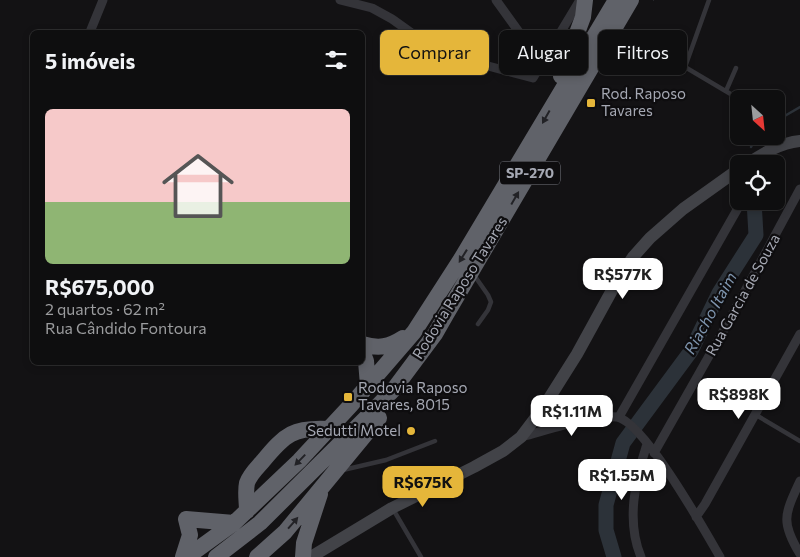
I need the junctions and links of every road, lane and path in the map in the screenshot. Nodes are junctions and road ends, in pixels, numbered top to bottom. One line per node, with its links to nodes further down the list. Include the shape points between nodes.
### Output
1 (103, 0): 9 (street)
2 (340, 0): 13 (street, via 372,8 451,56)
3 (496, 0): 10 (street)
4 (580, 0): 11 (street)
5 (585, 0): 16 (highway, via 583,17 561,75)
6 (616, 0): 16 (highway, Rodovia Raposo Tavares / SP-270)
7 (632, 0): 24 (highway, Rodovia Raposo Tavares / SP-270, one-way to 7)
8 (709, 0): 17 (lane, via 685,67)
9 (91, 30)
10 (518, 30)
11 (562, 30)
12 (736, 68): 17 (lane)
13 (499, 69)
14 (523, 75): 15 (street, via 534,78)
15 (536, 75)
16 (562, 88): 26 (highway, Rodovia Raposo Tavares / SP-270, one-way to 26, via 476,235)
17 (726, 91): 18 (lane)
18 (730, 93)
19 (800, 141): 20 (main road, via 776,147)
20 (763, 155)
21 (730, 176): 36 (main road, via 683,209 633,257 577,354 543,408)
22 (800, 189): 41 (street, Rua Garcia de Souza)
23 (737, 210): 34 (street)
24 (472, 272): 25 (lane, via 491,302); 31 (highway, Rodovia Raposo Tavares / SP-270, via 435,334)
25 (478, 324)
26 (414, 332): 28 (highway, via 386,347); 30 (highway, Rodovia Raposo Tavares / SP-270)
27 (800, 334): 32 (street)
28 (365, 345)
29 (365, 358): 30 (highway)
30 (368, 385): 35 (highway, Rodovia Raposo Tavares / SP-270)
31 (394, 389): 33 (highway); 50 (highway, Rodovia Raposo Tavares / SP-270)
32 (756, 415): 38 (lane); 48 (street)
33 (380, 417): 40 (lane); 42 (highway)
34 (623, 420): 36 (street, via 603,417); 39 (street)
35 (329, 429): 47 (highway, Rodovia Raposo Tavares / SP-270, one-way to 47); 47 (highway, via 311,428 286,436 251,475)
36 (520, 437): 46 (main road, via 474,468)
37 (434, 441): 42 (lane, via 386,460)
38 (800, 441)
39 (647, 444): 41 (street); 58 (street, via 632,515)
40 (345, 450)
41 (654, 453): 48 (street)
42 (336, 472): 44 (highway)
43 (800, 481): 51 (street, via 786,517 789,536)
44 (321, 490): 54 (highway, one-way to 44, via 285,532); 55 (highway)
45 (287, 504): 50 (lane)
46 (392, 508): 56 (main road); 57 (lane)
47 (247, 510): 49 (highway, Rodovia Raposo Tavares / SP-270)
48 (696, 517): 59 (street)
49 (234, 522): 52 (highway, Rodovia Raposo Tavares / SP-270); 52 (highway, via 186,519 190,535)
50 (260, 523): 53 (highway, Rodovia Raposo Tavares / SP-270)
51 (800, 554)
52 (185, 557)
53 (216, 557)
54 (257, 557)
55 (303, 557)
56 (311, 557)
57 (421, 557)
58 (641, 557)
59 (720, 557)

